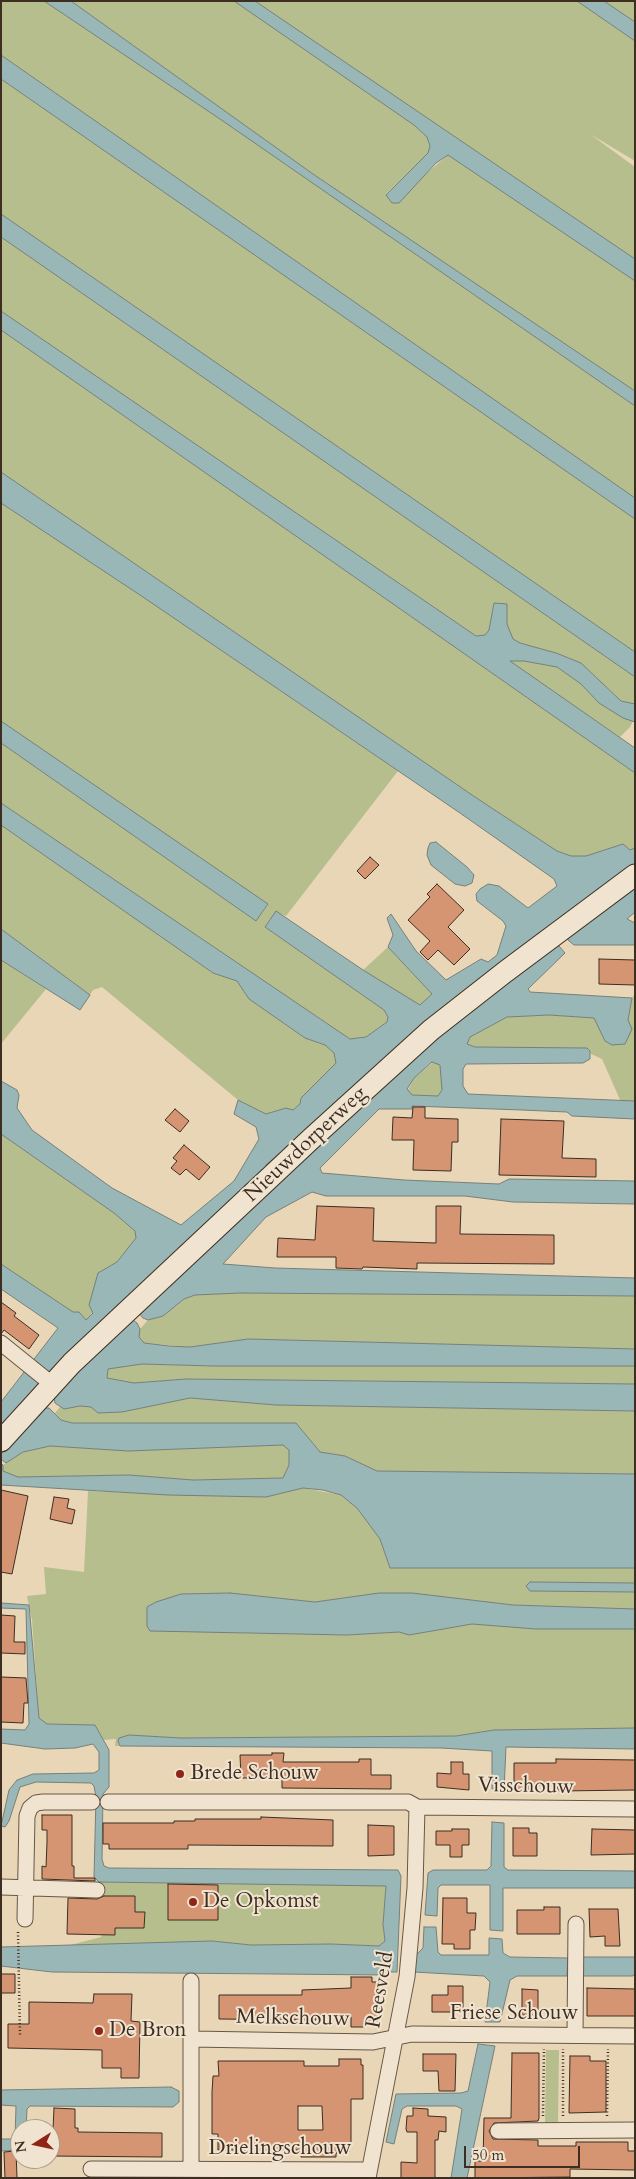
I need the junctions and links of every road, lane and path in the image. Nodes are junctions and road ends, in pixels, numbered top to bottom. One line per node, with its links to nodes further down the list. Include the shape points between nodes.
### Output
1 (635, 876): 3 (street, Nieuwdorperweg, via 431,1030 72,1363)
2 (1, 1343): 3 (street)
3 (53, 1385): 4 (street, Nieuwdorperweg)
4 (1, 1441)
5 (417, 1807): 6 (street, Visschouw); 8 (street, via 408,1802 36,1803 27,1816); 20 (street, Reesveld, via 410,1948)
6 (635, 1809)
7 (1, 1887): 8 (street)
8 (26, 1887): 9 (street); 10 (street)
9 (97, 1890)
10 (25, 1919)
11 (576, 1924): 15 (street)
12 (18, 1941): 16 (path)
13 (191, 1981): 19 (street, Drielingschouw)
14 (544, 2035): 15 (street, Friese Schouw); 20 (street, Friese Schouw, via 412,2034); 21 (path)
15 (569, 2035): 17 (street, Friese Schouw); 22 (path)
16 (20, 2036)
17 (608, 2036): 18 (street, Friese Schouw); 23 (path)
18 (635, 2036)
19 (191, 2039): 20 (street, Melkschouw, via 373,2042); 27 (street, Drielingschouw)
20 (394, 2039): 28 (street, Reesveld)
21 (542, 2130): 22 (street); 25 (street)
22 (563, 2130): 23 (street)
23 (607, 2130): 24 (street)
24 (635, 2130)
25 (498, 2131)
26 (91, 2169): 27 (street, Drielingschouw)
27 (191, 2169): 28 (street, Drielingschouw)
28 (368, 2174)

